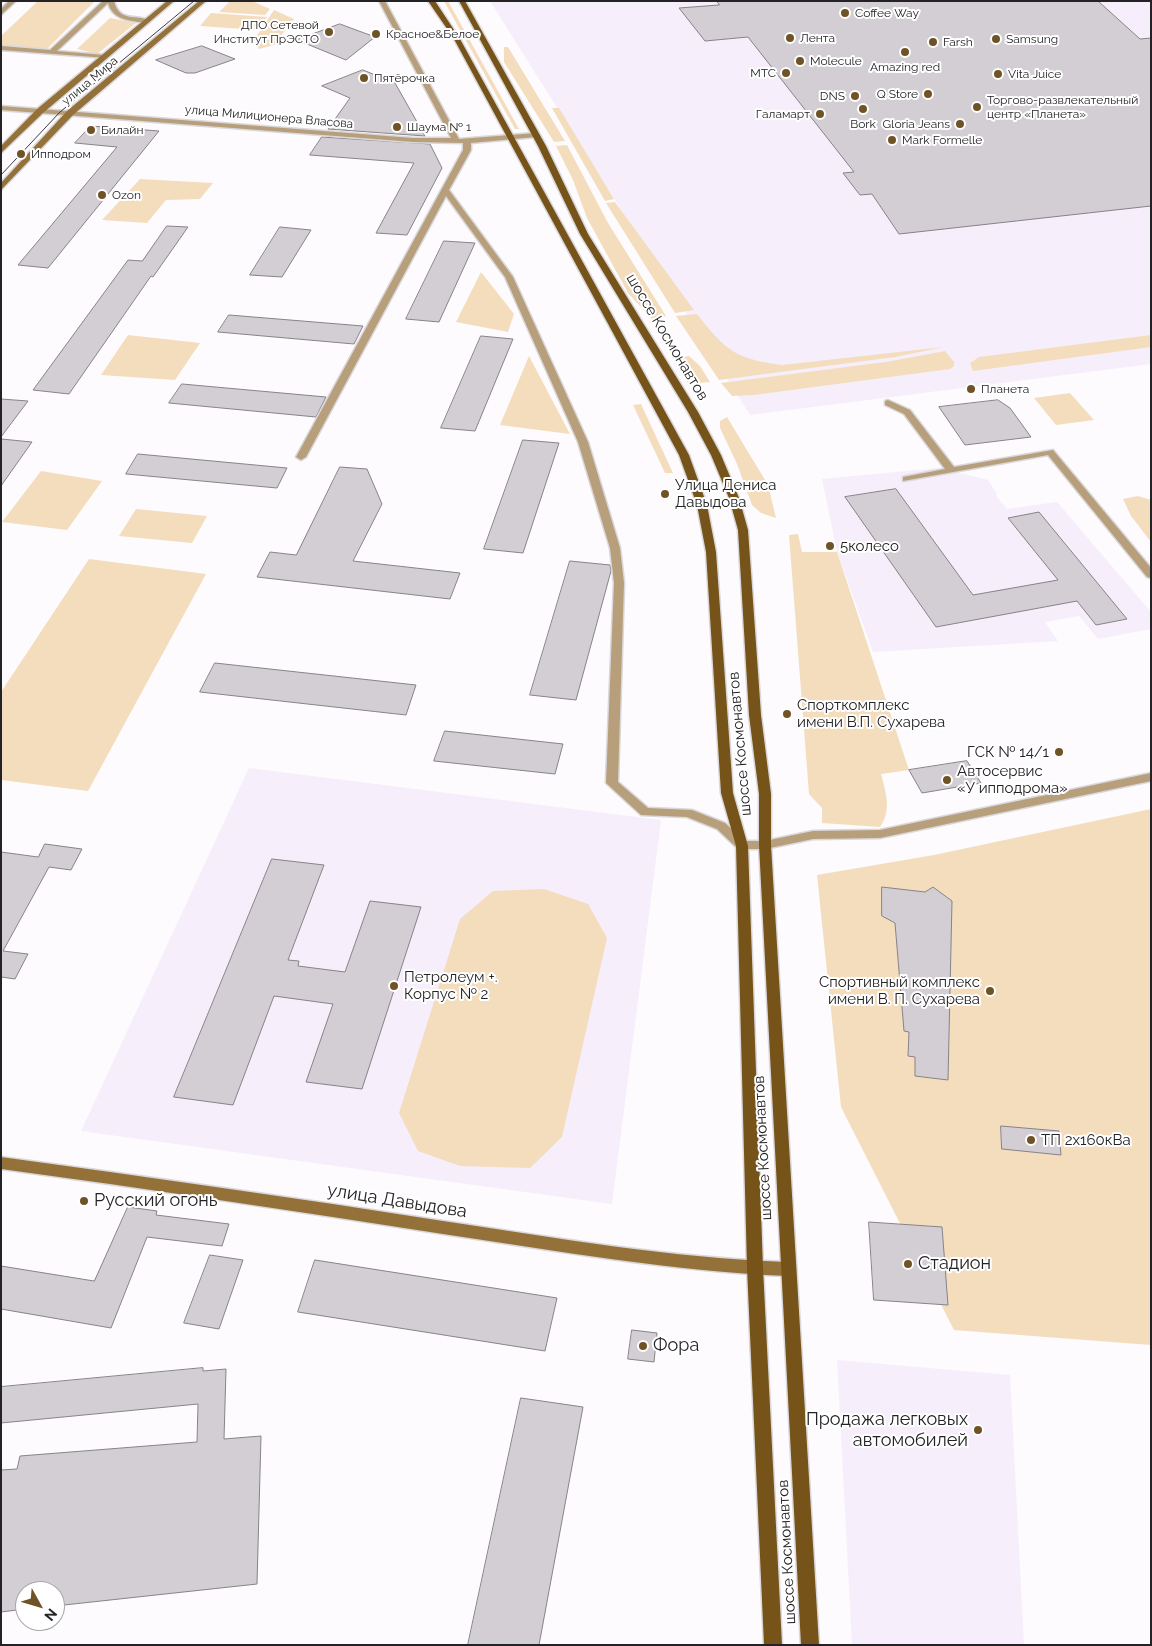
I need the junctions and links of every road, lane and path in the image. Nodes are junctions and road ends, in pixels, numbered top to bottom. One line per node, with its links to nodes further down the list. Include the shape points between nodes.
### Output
1 (13, 1): 9 (street)
2 (107, 1): 12 (street)
3 (111, 1): 10 (street, via 112,11 117,16)
4 (171, 1): 10 (main road, улица Мира)
5 (203, 1): 16 (main road, улица Мира)
6 (382, 1): 19 (street)
7 (431, 1): 18 (main road, шоссе Космонавтов, via 457,39)
8 (462, 1): 17 (main road, шоссе Космонавтов)
9 (1, 13)
10 (147, 22): 13 (main road, улица Мира)
11 (1, 48): 12 (street)
12 (52, 52): 13 (street)
13 (104, 57): 15 (main road, улица Мира)
14 (1, 108): 15 (street, улица Милиционера Власова)
15 (40, 111): 16 (street, улица Милиционера Власова); 20 (main road, улица Мира)
16 (70, 113): 19 (street, улица Милиционера Власова); 21 (main road, улица Мира)
17 (536, 135): 18 (street, улица Милиционера Власова); 29 (main road, шоссе Космонавтов, via 584,234 697,420 734,498 743,530 755,715 765,794)
18 (512, 137): 19 (street, улица Милиционера Власова); 30 (main road, шоссе Космонавтов, via 684,456 702,505 717,613 727,793)
19 (462, 141): 22 (street, via 467,150)
20 (1, 151)
21 (1, 188)
22 (445, 190): 24 (street); 30 (street, шоссе Космонавтов, via 509,277 583,442 615,548 619,583 612,783 645,812 688,813 722,826)
23 (888, 403): 25 (street, via 907,412)
24 (301, 457)
25 (950, 469): 26 (street); 27 (street, via 1050,452)
26 (907, 479)
27 (1151, 574)
28 (1151, 777): 29 (street, via 880,834 813,835)
29 (764, 845): 30 (street); 33 (main road, шоссе Космонавтов)
30 (742, 846): 32 (main road, шоссе Космонавтов)
31 (1, 1163): 32 (main road, улица Давыдова, via 613,1253)
32 (755, 1268): 33 (main road, улица Давыдова); 34 (main road, шоссе Космонавтов)
33 (787, 1269): 35 (main road, шоссе Космонавтов)
34 (773, 1645)
35 (810, 1645)

